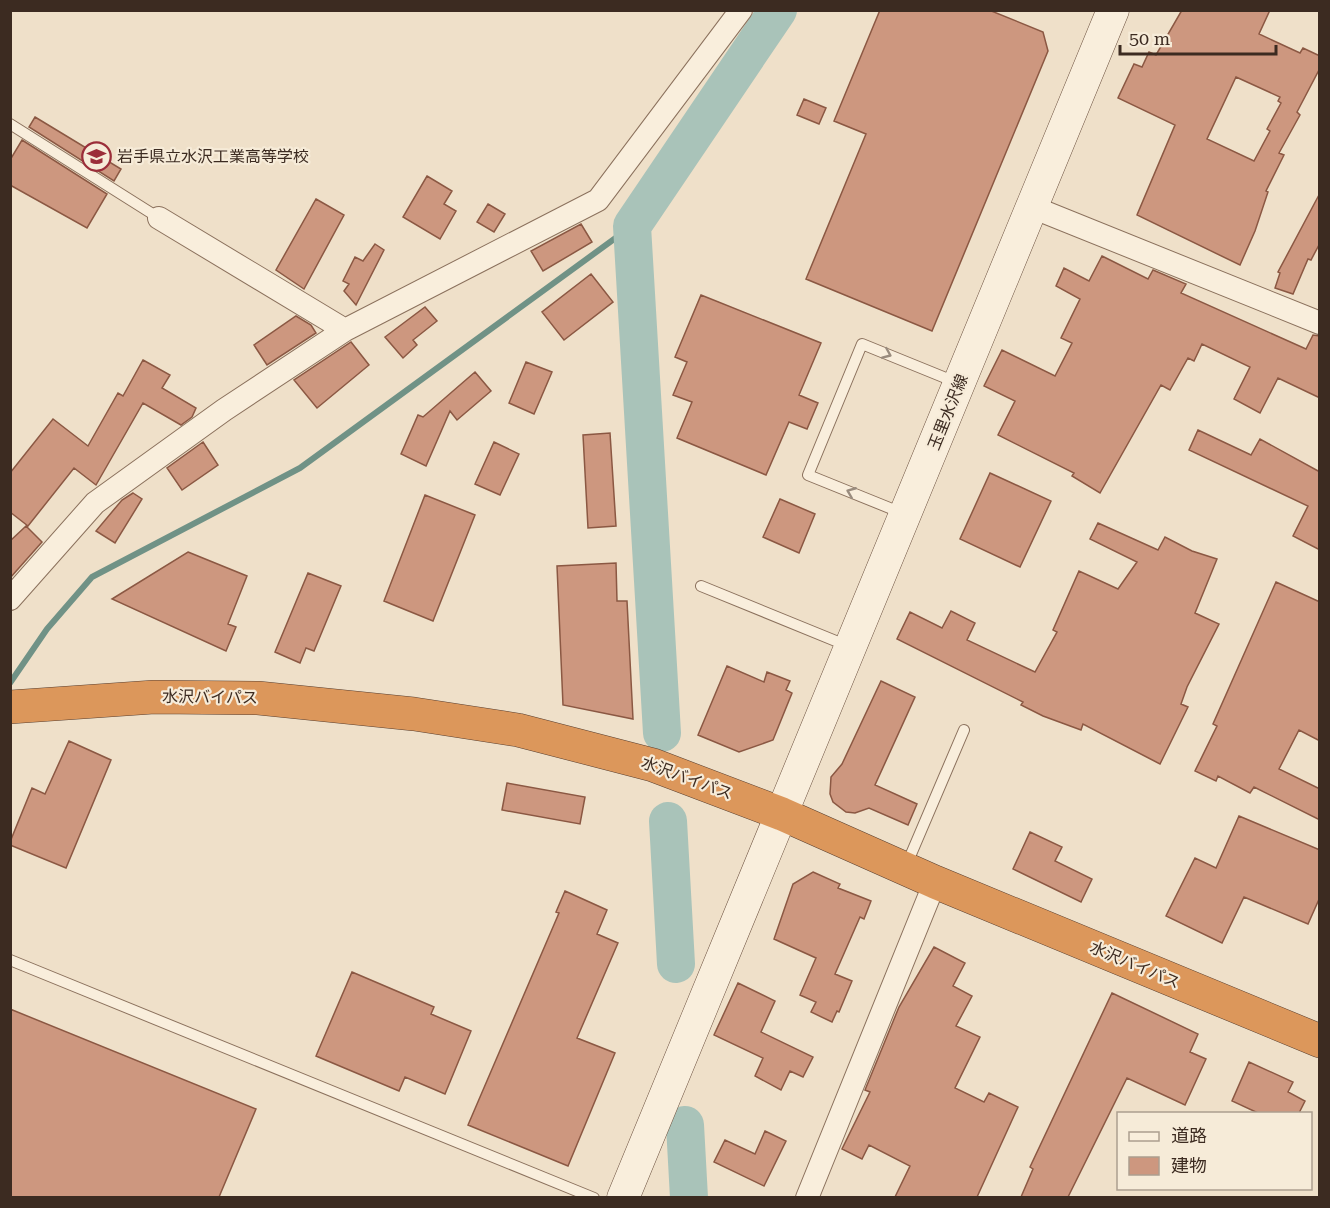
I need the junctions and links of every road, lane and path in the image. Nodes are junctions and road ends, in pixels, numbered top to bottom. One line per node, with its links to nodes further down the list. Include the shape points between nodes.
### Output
1 (741, 10): 7 (street, via 598,200)
2 (1113, 10): 4 (main road, 玉里水沢線)
3 (10, 124): 5 (lane)
4 (1032, 207): 6 (street); 8 (main road, 玉里水沢線)
5 (159, 218): 7 (street)
6 (1320, 323)
7 (345, 330): 11 (street, via 224,410 95,503)
8 (959, 384): 9 (main road, 玉里水沢線); 9 (lane, one-way to 8, via 808,475 812,464 862,344)
9 (905, 514): 12 (main road, 玉里水沢線)
10 (701, 586): 12 (lane)
11 (10, 599)
12 (851, 648): 15 (main road, 玉里水沢線)
13 (10, 707): 15 (highway, 水沢バイパス, via 154,697 258,698 414,714 518,730 653,765)
14 (964, 730): 16 (lane)
15 (782, 814): 16 (highway, 水沢バイパス); 21 (main road, 玉里水沢線)
16 (904, 869): 17 (highway, 水沢バイパス)
17 (935, 882): 19 (highway, 水沢バイパス); 22 (street)
18 (10, 960): 20 (lane)
19 (1320, 1041)
20 (594, 1197)
21 (623, 1197)
22 (807, 1197)

